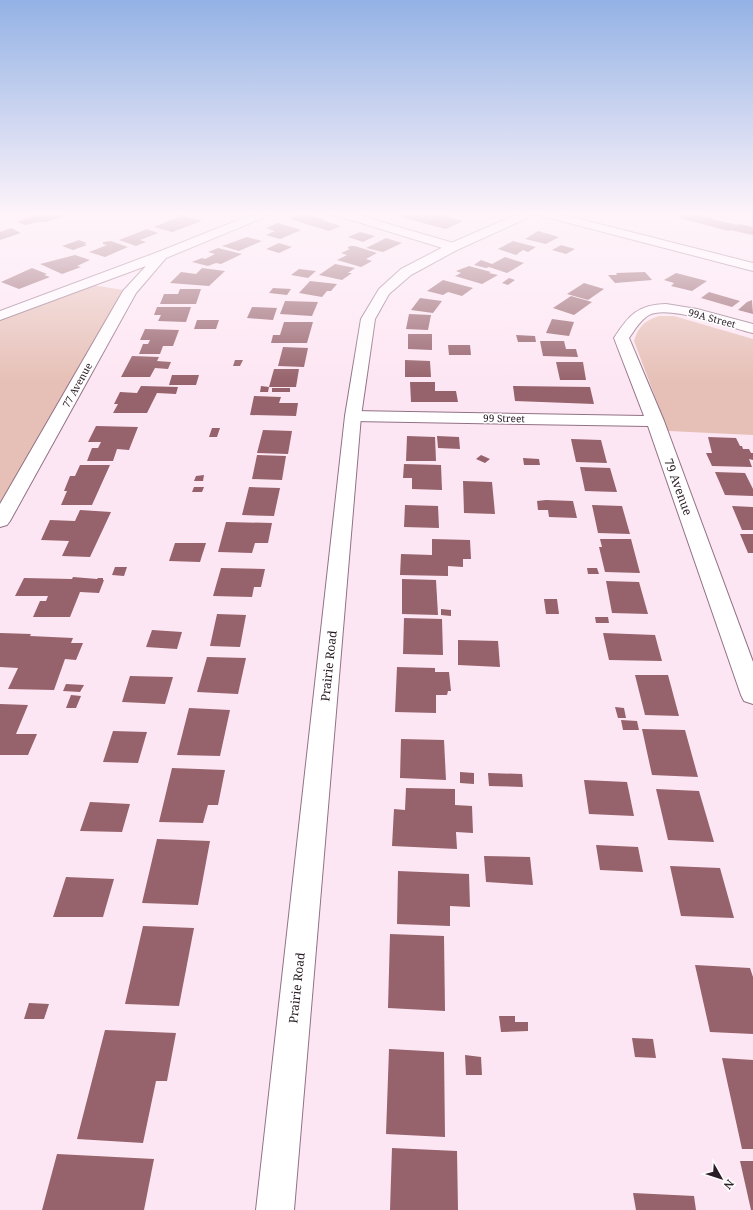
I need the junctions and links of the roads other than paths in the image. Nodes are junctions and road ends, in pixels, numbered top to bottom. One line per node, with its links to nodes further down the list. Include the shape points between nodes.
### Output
1 (124, 269): 4 (street)
2 (143, 269): 5 (street, 77 Avenue)
3 (411, 269): 9 (street, Prairie Road, via 384,292 368,319)
4 (85, 284): 5 (street); 7 (street)
5 (117, 289): 11 (street, 77 Avenue)
6 (670, 309): 8 (street, 99A Street, via 693,312); 10 (street, 79 Avenue, via 644,311 621,338)
7 (0, 316)
8 (753, 329)
9 (353, 416): 10 (street, 99 Street); 13 (street, Prairie Road)
10 (655, 421): 12 (street, 79 Avenue)
11 (0, 521)
12 (753, 695)
13 (275, 1210)

